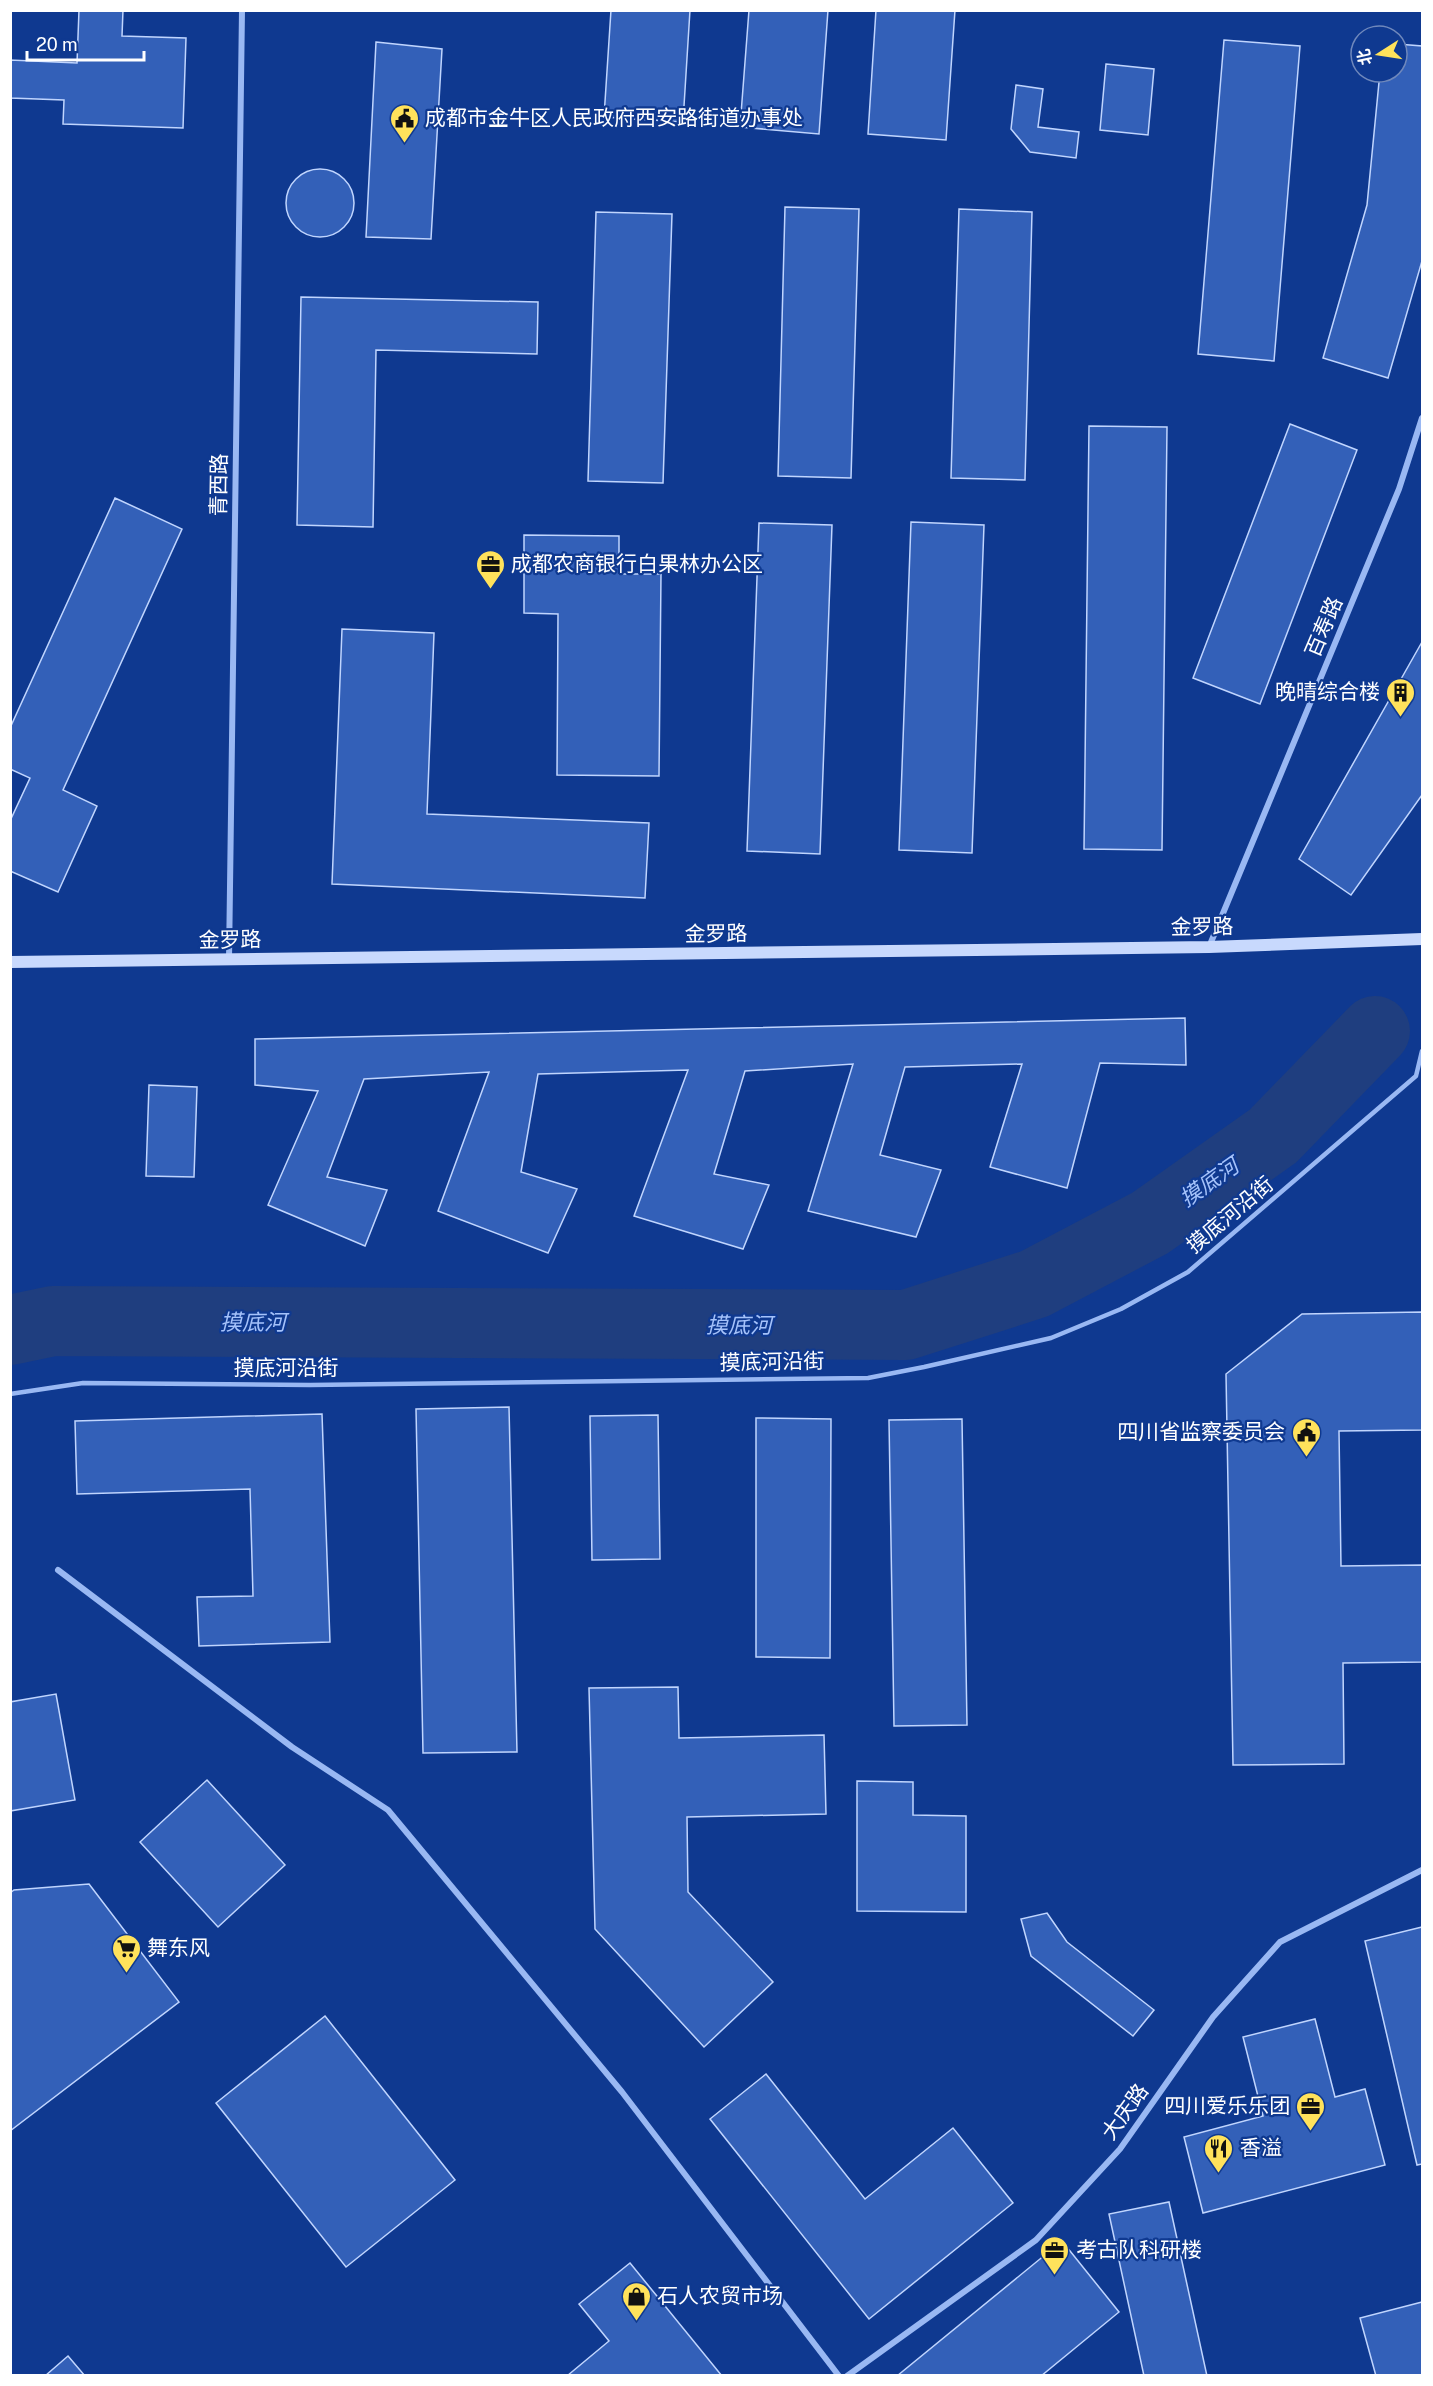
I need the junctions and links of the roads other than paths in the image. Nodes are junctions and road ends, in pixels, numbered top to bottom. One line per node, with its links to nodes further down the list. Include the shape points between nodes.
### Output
1 (242, 10): 5 (street, 青西路)
2 (1422, 418): 4 (street, 百寿路, via 1399,489)
3 (1422, 939): 4 (street, 金罗路)
4 (1209, 947): 5 (street, 金罗路)
5 (229, 960): 6 (street, 金罗路)
6 (10, 962)
7 (1422, 1050): 8 (lane, 摸底河沿街, via 1416,1076 1188,1272 1121,1309 1051,1338 868,1378 310,1385 83,1383)
8 (10, 1394)
9 (58, 1570): 11 (street, via 292,1747 388,1810 622,2092)
10 (1422, 1870): 12 (street, 大庆路, via 1280,1942 1213,2017 1120,2149 1036,2240)
11 (839, 2376)
12 (847, 2376)

